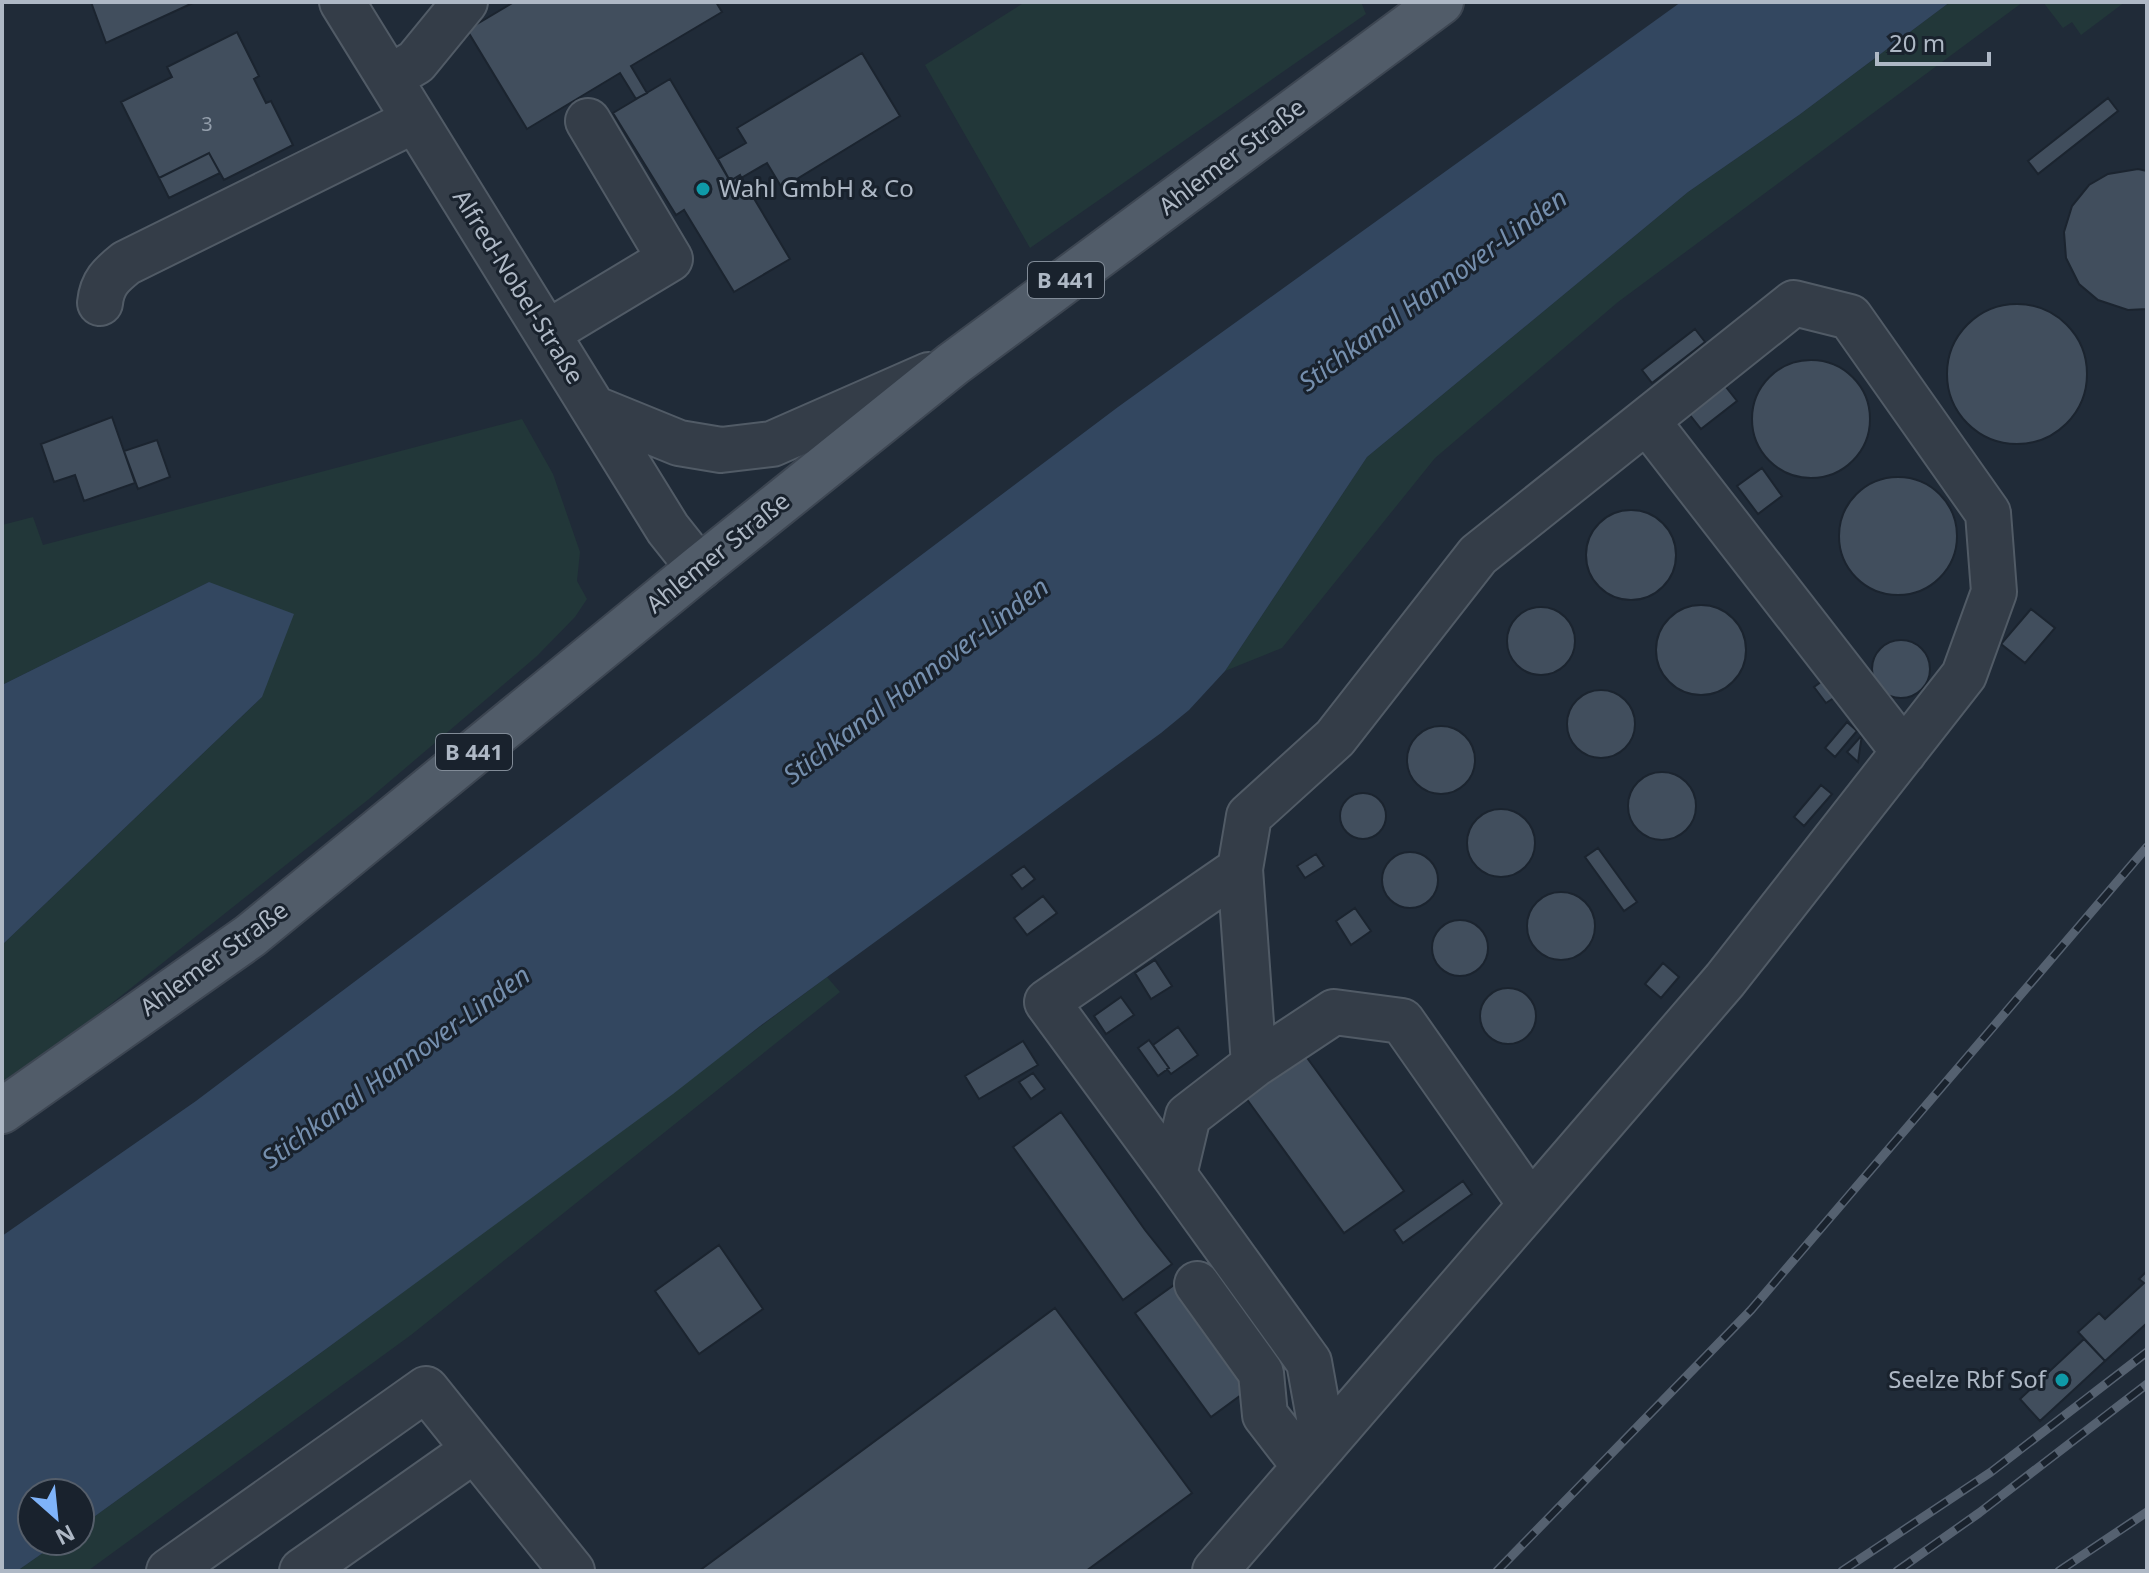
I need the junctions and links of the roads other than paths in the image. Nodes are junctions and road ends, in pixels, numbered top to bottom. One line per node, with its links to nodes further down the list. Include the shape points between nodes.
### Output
1 (342, 2): 4 (street, Alfred-Nobel-Straße)
2 (465, 2): 4 (street, via 416,62)
3 (1441, 2): 9 (main road, Ahlemer Straße / B 441)
4 (389, 78): 5 (street, Alfred-Nobel-Straße)
5 (415, 120): 7 (street, via 126,263 108,278); 8 (street, Alfred-Nobel-Straße)
6 (588, 121): 8 (street, via 670,259)
7 (100, 303)
8 (547, 333): 10 (street, Alfred-Nobel-Straße)
9 (953, 364): 10 (street, via 772,444 721,450 679,443); 12 (main road, Ahlemer Straße / B 441)
10 (593, 408): 12 (street, Alfred-Nobel-Straße, via 668,529)
11 (1647, 421): 13 (street); 13 (street, via 1794,303 1850,317 1988,513 1994,592 1964,675); 14 (street, via 1478,555 1335,738 1249,816)
12 (699, 568): 16 (main road, Ahlemer Straße / B 441, via 250,936)
13 (1904, 752): 18 (street, via 1725,980)
14 (1240, 869): 15 (street); 17 (street, via 1047,1002)
15 (1254, 1065): 17 (street, via 1188,1116); 18 (street, via 1334,1012 1402,1021)
16 (2, 1111)
17 (1174, 1175): 21 (street, via 1309,1362)
18 (1531, 1205): 21 (street)
19 (1197, 1284): 21 (street, via 1261,1373 1265,1415)
20 (474, 1450): 22 (street, via 426,1389); 23 (street); 24 (street)
21 (1315, 1456): 25 (street)
22 (169, 1571)
23 (302, 1571)
24 (572, 1571)
25 (1215, 1571)

